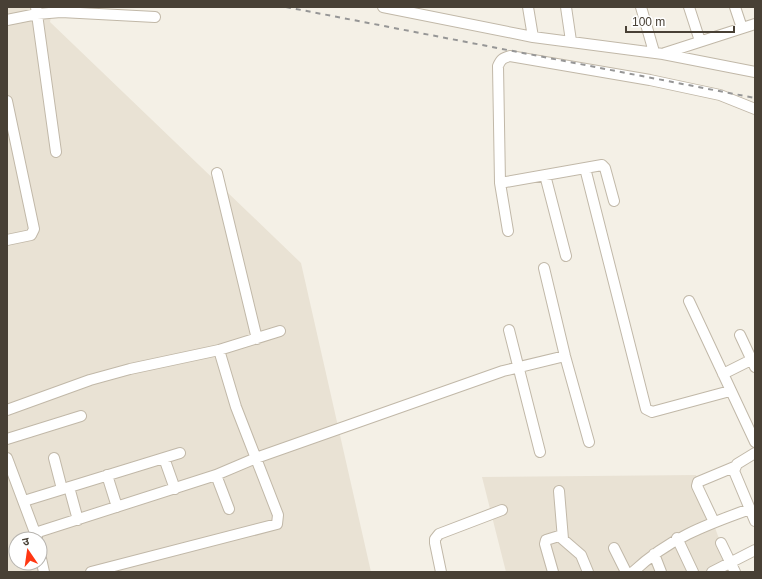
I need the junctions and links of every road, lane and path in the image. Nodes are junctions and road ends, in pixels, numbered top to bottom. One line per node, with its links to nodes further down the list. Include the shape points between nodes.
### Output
1 (384, 7): 12 (street)
2 (528, 7): 12 (street)
3 (566, 7): 13 (street)
4 (641, 7): 15 (street)
5 (689, 7): 14 (street)
6 (735, 7): 11 (street)
7 (37, 11): 8 (street); 9 (street); 19 (street)
8 (155, 17)
9 (7, 20)
10 (755, 24): 11 (street)
11 (742, 28): 14 (street)
12 (533, 37): 13 (street)
13 (571, 41): 15 (street)
14 (700, 41): 15 (street)
15 (658, 53): 16 (street)
16 (755, 72)
17 (7, 104): 26 (street, via 34,229 31,235)
18 (755, 109): 23 (street, via 720,95 510,56 500,60 498,66)
19 (56, 152)
20 (585, 168): 22 (street); 24 (street, via 604,165); 39 (street, via 646,409 652,412)
21 (217, 173): 33 (street)
22 (545, 175): 23 (street); 27 (street)
23 (500, 183): 25 (street)
24 (614, 201)
25 (508, 231)
26 (7, 240)
27 (566, 256)
28 (544, 268): 35 (street)
29 (689, 300): 38 (street)
30 (510, 330): 37 (street)
31 (280, 331): 33 (street)
32 (740, 335): 36 (street)
33 (257, 339): 34 (street)
34 (218, 350): 40 (street, via 104,376); 51 (street)
35 (565, 356): 37 (street); 43 (street)
36 (754, 362): 38 (street)
37 (519, 367): 45 (street); 51 (street)
38 (723, 374): 39 (street)
39 (730, 391): 44 (street)
40 (7, 410)
41 (81, 416): 42 (street)
42 (7, 439)
43 (589, 442)
44 (755, 442)
45 (540, 452)
46 (180, 453): 50 (street)
47 (755, 453): 52 (street)
48 (7, 458): 55 (street)
49 (54, 458): 56 (street)
50 (164, 458): 53 (street); 57 (street)
51 (256, 458): 54 (street); 76 (street, via 278,515 277,524)
52 (734, 467): 62 (street, via 734,474); 66 (street, via 698,482 697,486)
53 (107, 475): 56 (street); 60 (street)
54 (216, 476): 57 (street); 61 (street)
55 (12, 483): 59 (street)
56 (66, 488): 59 (street); 64 (street)
57 (175, 489): 60 (street)
58 (559, 491): 70 (street)
59 (24, 501): 67 (street)
60 (117, 507): 64 (street)
61 (229, 509)
62 (750, 509): 65 (street); 66 (street)
63 (502, 510): 77 (street, via 438,534 435,543)
64 (78, 520): 68 (street)
65 (755, 521)
66 (714, 522): 69 (street)
67 (34, 531)
68 (48, 531)
69 (677, 538): 74 (street); 83 (street)
70 (563, 540): 78 (street, via 559,536 546,540); 79 (street, via 581,554)
71 (721, 543): 75 (street)
72 (614, 548): 80 (street)
73 (755, 550): 75 (street)
74 (654, 554): 81 (street); 82 (street)
75 (730, 562): 84 (street); 85 (street)
76 (91, 572)
77 (441, 572)
78 (553, 572)
79 (588, 572)
80 (626, 572)
81 (633, 572)
82 (661, 572)
83 (693, 572)
84 (712, 572)
85 (735, 572)

